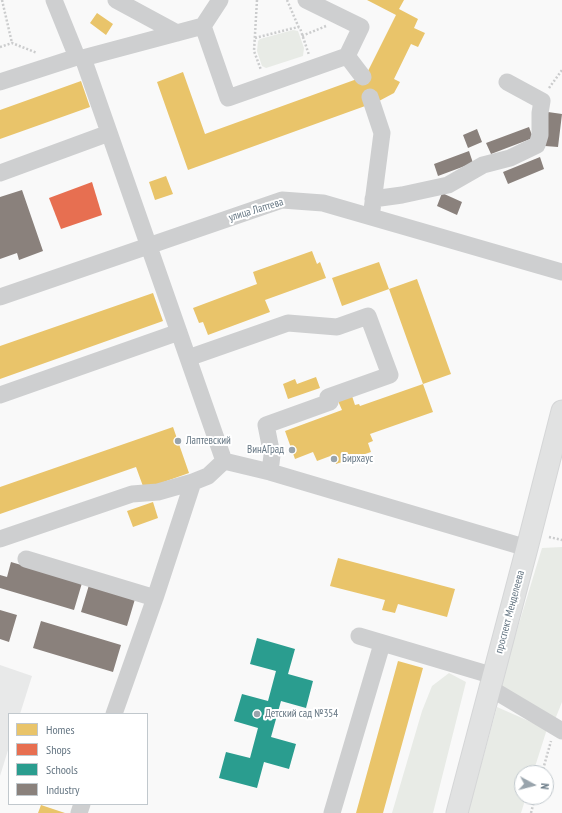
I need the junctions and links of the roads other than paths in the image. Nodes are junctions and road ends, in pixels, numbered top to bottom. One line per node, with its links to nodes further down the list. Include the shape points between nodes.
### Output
1 (54, 0): 8 (street)
2 (116, 0): 6 (street)
3 (220, 0): 5 (street)
4 (306, 0): 7 (street, via 361,27)
5 (203, 26): 6 (street); 7 (street, via 228,98)
6 (177, 33): 8 (street)
7 (347, 56): 9 (street)
8 (80, 58): 10 (street); 13 (street)
9 (363, 77)
10 (0, 82)
11 (507, 82): 15 (street, via 542,101 537,145 510,158 483,165 448,185)
12 (370, 97): 15 (street, via 382,133)
13 (109, 133): 14 (street); 17 (street)
14 (0, 173)
15 (374, 200): 16 (street)
16 (371, 217): 17 (street, улица Лаптева, via 323,203 282,200); 18 (street, улица Лаптева)
17 (149, 246): 19 (street, улица Лаптева); 20 (street)
18 (562, 272)
19 (0, 297)
20 (179, 332): 21 (street); 22 (street)
21 (188, 358): 24 (street); 25 (street, via 288,323 337,327 368,316 390,375 328,397 330,402 266,425 272,455)
22 (0, 395)
23 (562, 411): 28 (main road, проспект Менделеева)
24 (224, 461): 25 (street); 26 (street, via 208,476)
25 (270, 472): 28 (street)
26 (193, 482): 27 (street, via 158,492 132,494); 30 (street)
27 (0, 539)
28 (527, 548): 33 (main road, проспект Менделеева)
29 (26, 559): 30 (street)
30 (156, 598): 34 (street)
31 (359, 636): 32 (street)
32 (382, 644): 33 (street); 36 (street)
33 (492, 682): 35 (street); 37 (main road, проспект Менделеева)
34 (114, 713)
35 (562, 731)
36 (332, 813)
37 (457, 813)

